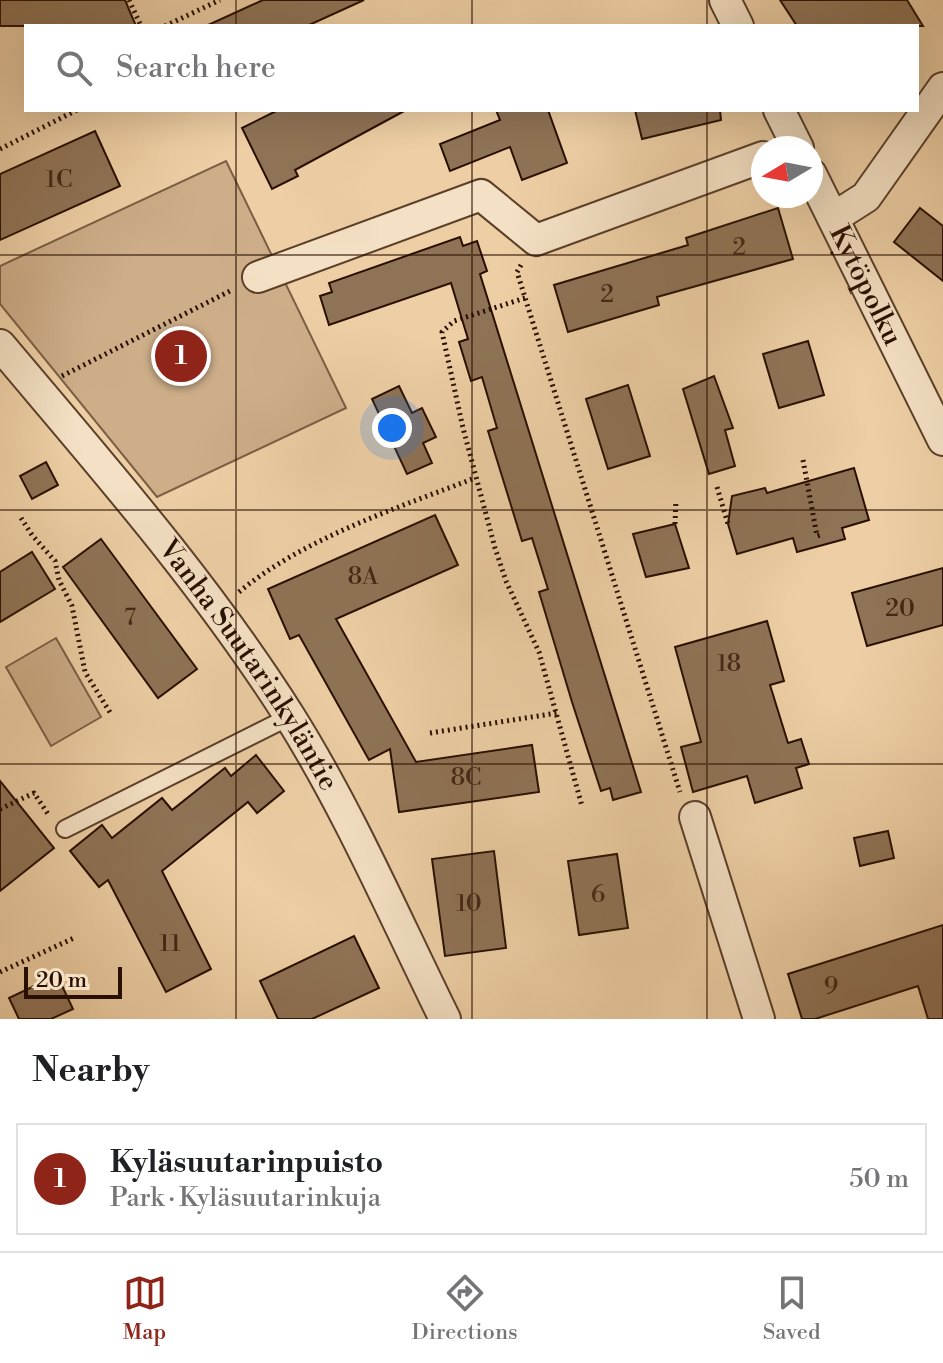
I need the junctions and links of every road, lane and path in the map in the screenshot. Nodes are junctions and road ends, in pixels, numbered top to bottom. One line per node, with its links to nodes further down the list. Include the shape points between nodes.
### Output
1 (129, 0): 5 (path)
2 (220, 0): 4 (path)
3 (725, 0): 7 (street)
4 (212, 2): 6 (path)
5 (140, 24)
6 (169, 24)
7 (737, 24)
8 (943, 88): 15 (street, via 866,197)
9 (73, 112): 12 (path)
10 (780, 112): 11 (street)
11 (789, 136)
12 (0, 149)
13 (751, 161): 16 (street)
14 (823, 198): 15 (street, Kytöpolku)
15 (833, 218): 21 (street, Kytöpolku)
16 (536, 240): 17 (street, via 481,195); 18 (path, via 517,272)
17 (258, 277): 20 (path)
18 (525, 298): 23 (path, via 454,321 442,332); 37 (path, via 684,804)
19 (0, 345): 20 (street, Vanha Suutarinkyläntie)
20 (37, 389): 30 (street, Vanha Suutarinkyläntie)
21 (943, 440)
22 (803, 460): 29 (path, via 817,536)
23 (475, 478): 30 (path, via 301,551); 31 (path, via 506,581 539,652)
24 (717, 487): 28 (path)
25 (676, 500): 27 (path)
26 (21, 518): 32 (path, via 55,561 72,606 85,672)
27 (675, 524)
28 (728, 524)
29 (823, 534)
30 (217, 610): 33 (street, Vanha Suutarinkyläntie)
31 (557, 713): 34 (path); 35 (path)
32 (111, 714)
33 (289, 717): 38 (lane); 41 (street, Vanha Suutarinkyläntie)
34 (430, 733)
35 (582, 806)
36 (0, 809): 38 (path, via 34,793 58,830)
37 (695, 817): 42 (street)
38 (65, 829)
39 (74, 938): 40 (path)
40 (0, 972)
41 (445, 1019)
42 (759, 1019)

